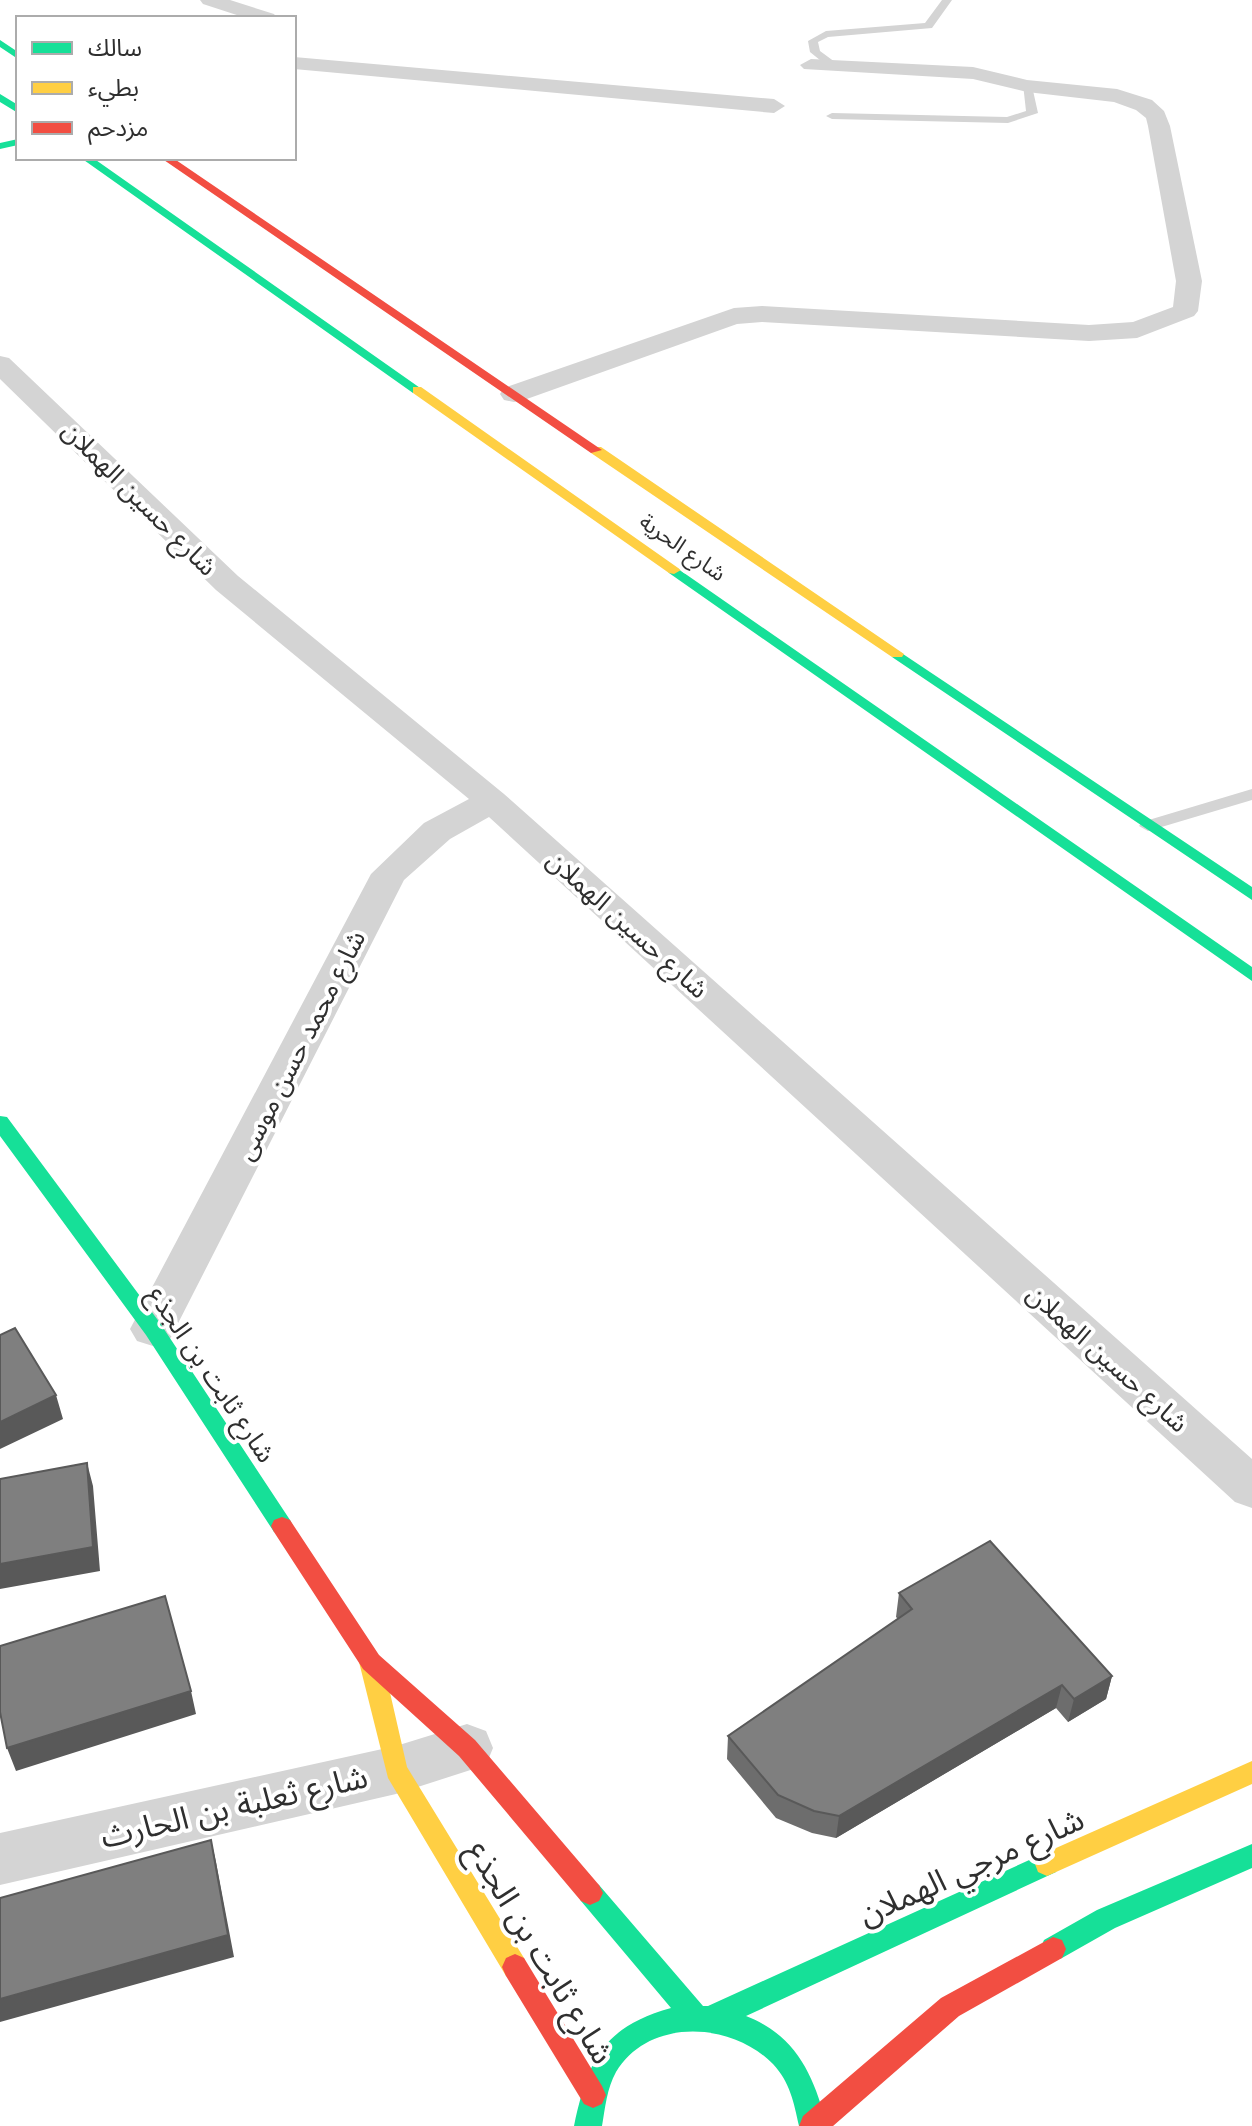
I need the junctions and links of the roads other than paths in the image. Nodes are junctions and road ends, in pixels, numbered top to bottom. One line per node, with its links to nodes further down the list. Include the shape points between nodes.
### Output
1 (210, 0): 3 (street)
2 (947, 0): 6 (lane, via 928,26 826,34 813,41 815,52)
3 (262, 16)
4 (296, 63): 8 (street)
5 (811, 65): 6 (street)
6 (835, 67): 7 (street, via 973,73)
7 (1027, 86): 9 (lane, via 1032,113 1008,120); 13 (street, via 1117,96 1144,105 1156,116 1189,281 1185,311 1137,330 1089,333 734,316)
8 (774, 106)
9 (832, 116)
10 (89, 160): 18 (main road, شارع الحرية)
11 (169, 160): 13 (main road, شارع الحرية)
12 (0, 364): 15 (street, شارع حسين الهملان, via 227,583)
13 (514, 394): 16 (main road, شارع الحرية)
14 (1252, 794): 16 (lane)
15 (492, 801): 20 (street, شارع محمد حسن موسى, via 437,831 389,874); 21 (street, شارع حسين الهملان)
16 (1148, 826): 17 (main road, شارع الحرية)
17 (1252, 895)
18 (1252, 975)
19 (0, 1122): 20 (main road, شارع ثابت بن الجذع)
20 (153, 1329): 22 (main road, شارع ثابت بن الجذع)
21 (1252, 1488)
22 (371, 1662): 23 (main road, شارع ثابت بن الجذع); 24 (main road, شارع ثابت بن الجذع)
23 (467, 1748): 24 (street, شارع ثعلبة بن الحارث); 28 (main road, شارع ثابت بن الجذع)
24 (396, 1770): 27 (street, شارع ثعلبة بن الحارث); 30 (main road, شارع ثابت بن الجذع)
25 (1252, 1772): 29 (main road, شارع مرجي الهملان)
26 (1252, 1856): 33 (main road, via 1106,1919 950,2007)
27 (0, 1859)
28 (694, 2015): 29 (main road); 30 (main road, via 663,2021 627,2041 606,2064)
29 (716, 2016): 33 (main road, via 748,2027 775,2045 802,2082)
30 (591, 2100): 31 (main road); 32 (main road)
31 (566, 2119)
32 (588, 2126)
33 (813, 2126)

